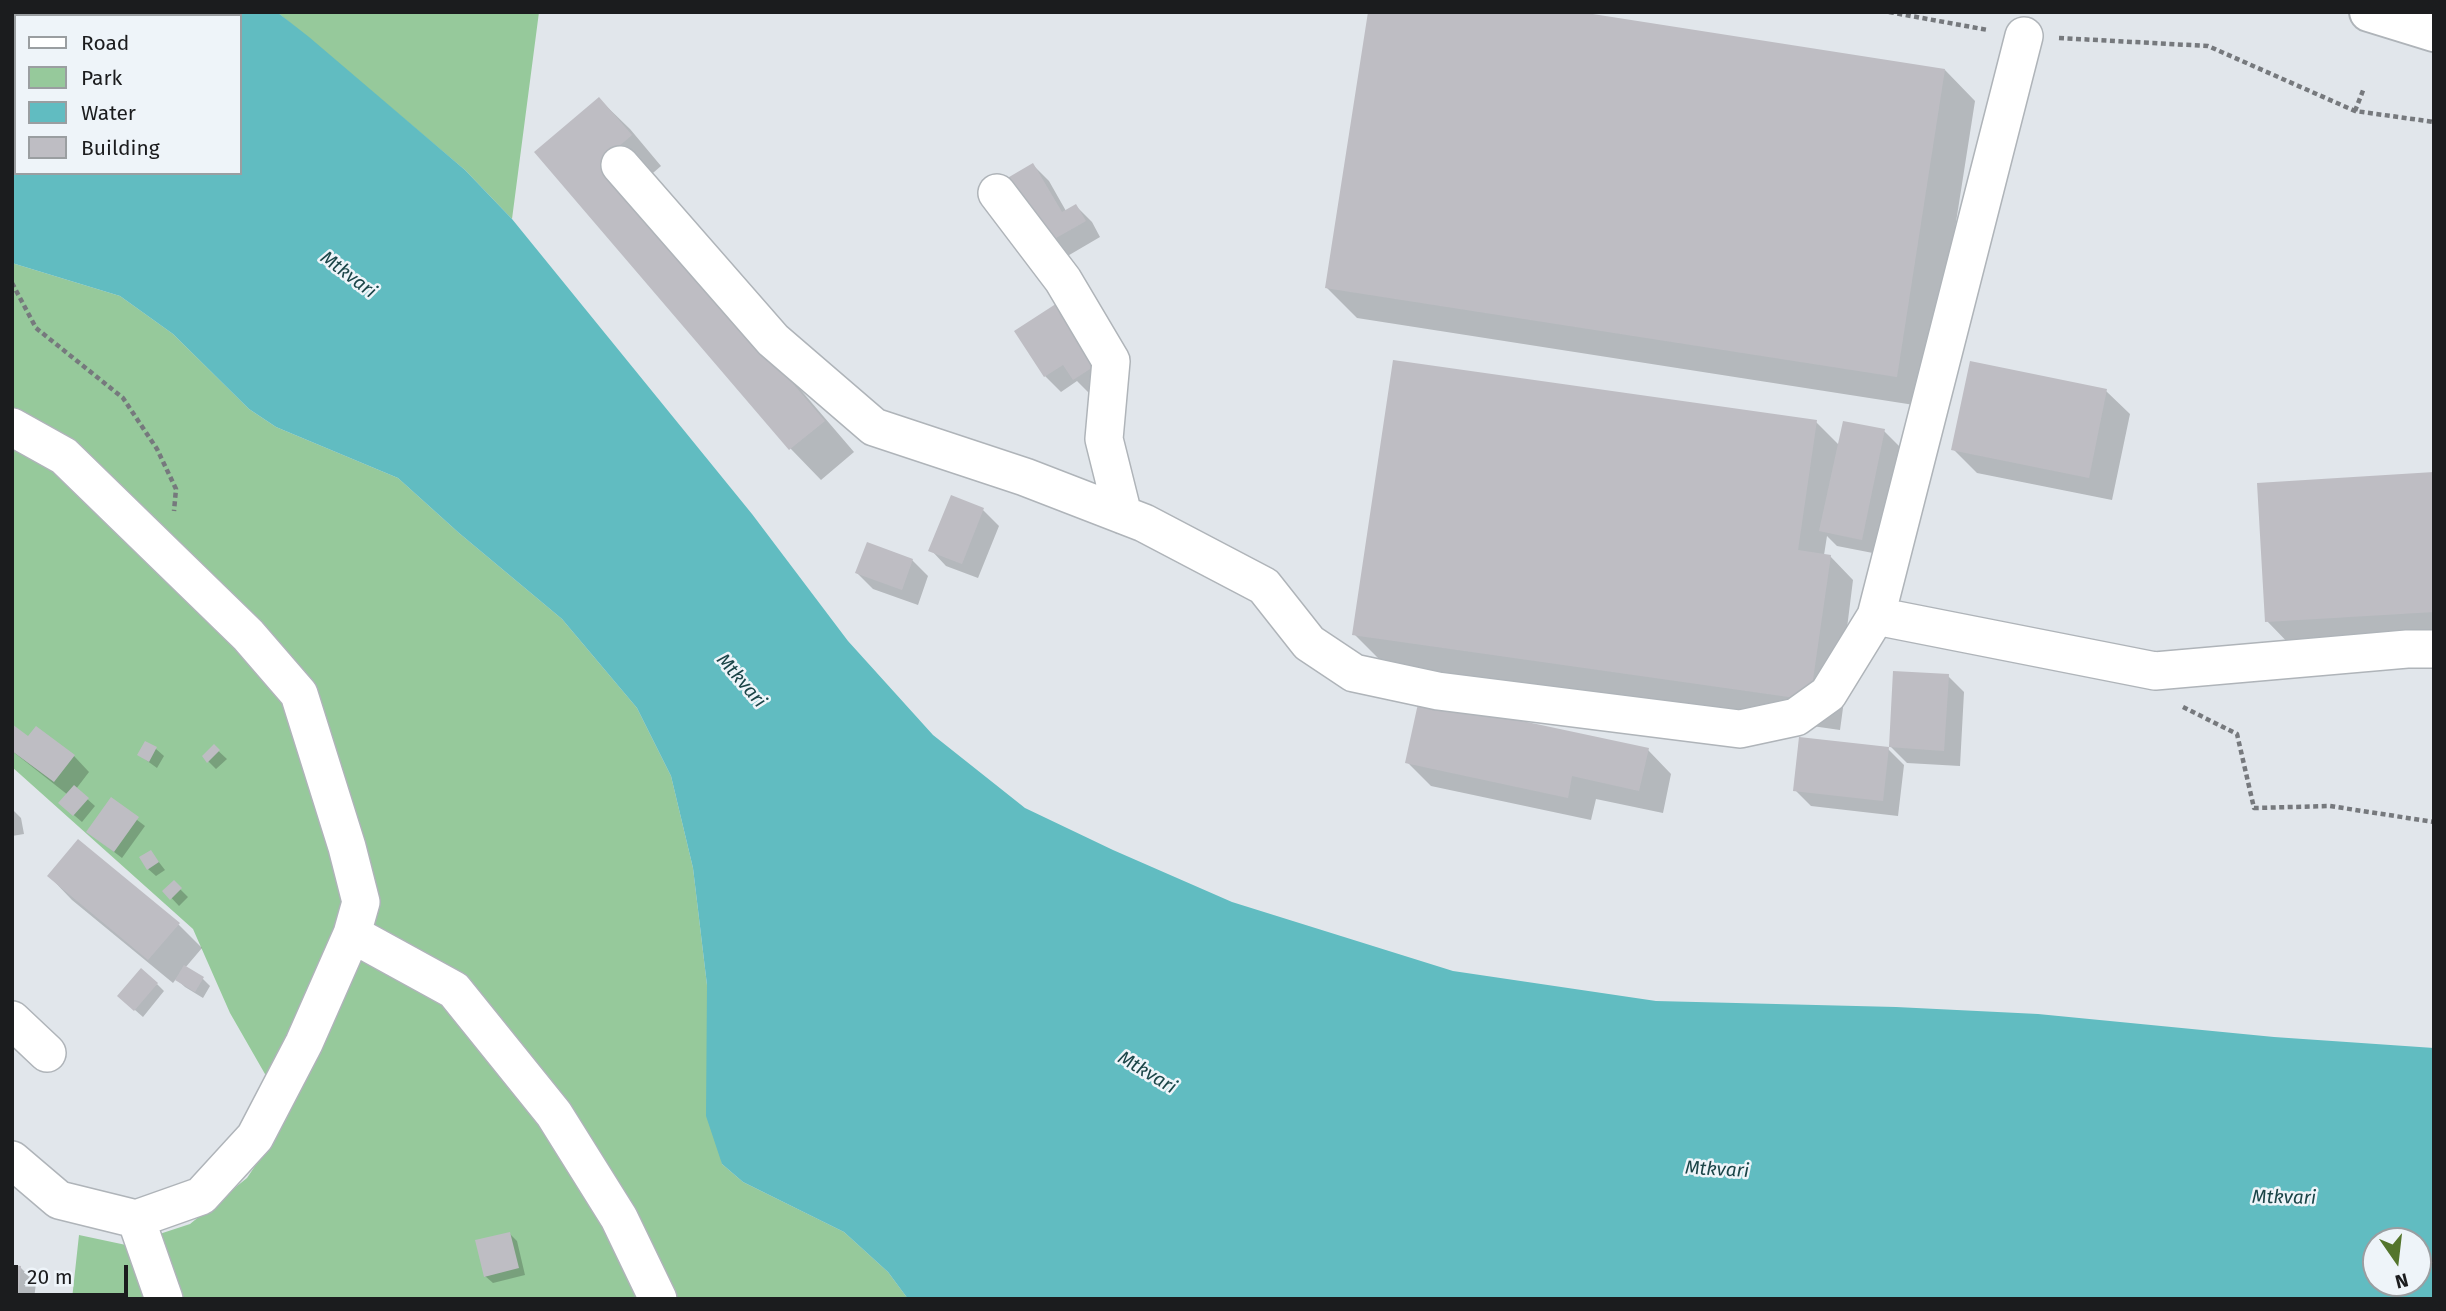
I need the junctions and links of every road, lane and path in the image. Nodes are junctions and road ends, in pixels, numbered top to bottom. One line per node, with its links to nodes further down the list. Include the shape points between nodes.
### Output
1 (1889, 12): 4 (path)
2 (2369, 12): 3 (highway)
3 (2434, 32)
4 (2024, 36): 6 (path, via 2208,46); 14 (street)
5 (2364, 88): 6 (path)
6 (2355, 111): 7 (path)
7 (2434, 122)
8 (620, 165): 12 (street, via 773,340 874,427)
9 (997, 193): 12 (street, via 1063,280 1111,361 1104,439)
10 (12, 283): 13 (path, via 36,328 123,398 158,449 176,489)
11 (12, 427): 13 (street, via 64,456)
12 (1123, 515): 14 (street, via 1265,586 1309,643 1354,673 1438,691 1740,729 1796,717 1829,694)
13 (169, 558): 18 (street, via 248,635 299,694 361,902)
14 (1876, 616): 16 (street)
15 (2434, 649): 16 (street)
16 (2155, 671): 17 (path, via 2157,686 2184,708 2237,734 2254,808 2329,806)
17 (2434, 822)
18 (352, 934): 22 (street, via 304,1043 254,1137 201,1196); 24 (street, via 454,990 554,1114 619,1218)
19 (12, 1020): 20 (street)
20 (47, 1053)
21 (12, 1160): 22 (street, via 59,1200)
22 (136, 1219): 23 (street)
23 (164, 1299)
24 (658, 1299)

